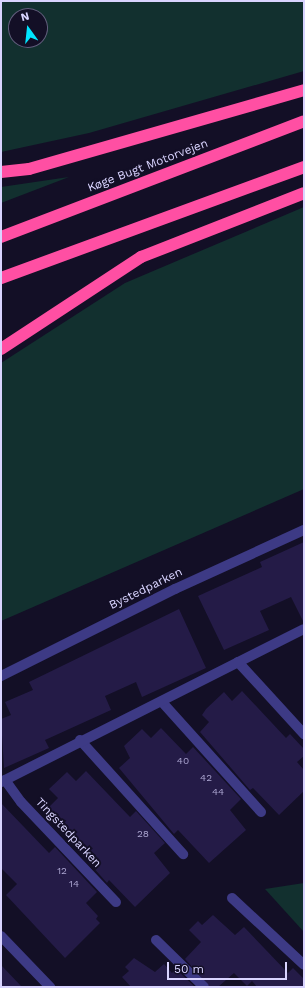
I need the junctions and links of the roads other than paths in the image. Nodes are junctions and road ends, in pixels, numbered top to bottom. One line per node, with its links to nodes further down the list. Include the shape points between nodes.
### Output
1 (304, 90): 4 (highway, via 29,169)
2 (304, 121): 6 (highway, Køge Bugt Motorvejen)
3 (304, 167): 7 (highway)
4 (1, 172)
5 (304, 193): 8 (highway, via 141,257)
6 (1, 236)
7 (1, 278)
8 (1, 350)
9 (304, 530): 12 (street, Bystedparken, via 175,589)
10 (304, 629): 11 (street, Tingstedparken)
11 (238, 662): 13 (street, Tingstedparken); 14 (street)
12 (1, 676)
13 (162, 702): 15 (street, Tingstedparken); 17 (street)
14 (304, 734)
15 (80, 740): 16 (street, Tingstedparken); 18 (street)
16 (3, 781): 20 (street, Tingstedparken)
17 (261, 812)
18 (183, 854)
19 (232, 898): 23 (street)
20 (116, 902)
21 (1, 936): 24 (street)
22 (156, 940): 25 (street)
23 (304, 965)
24 (50, 987)
25 (204, 987)

